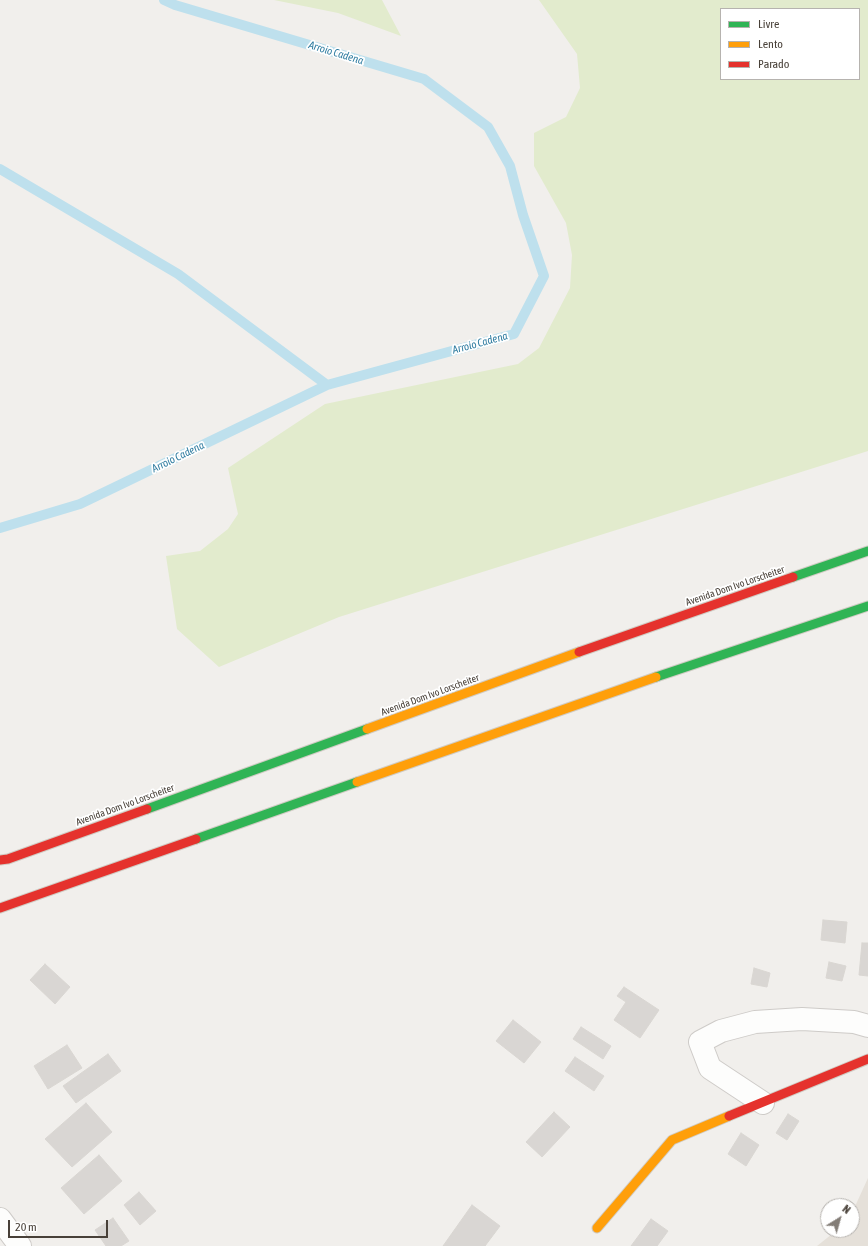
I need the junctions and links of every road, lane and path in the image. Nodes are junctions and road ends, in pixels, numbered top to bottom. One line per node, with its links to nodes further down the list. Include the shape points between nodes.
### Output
1 (868, 551): 3 (main road, Avenida Dom Ivo Lorscheiter)
2 (868, 606): 4 (main road, via 684,667)
3 (0, 860)
4 (0, 908)
5 (868, 1026): 7 (street, via 854,1022 802,1019 755,1022 721,1031 700,1042 710,1068)
6 (868, 1059): 7 (main road)
7 (763, 1103): 9 (main road, via 672,1140)
8 (0, 1219): 10 (street)
9 (597, 1228)
10 (20, 1246)

